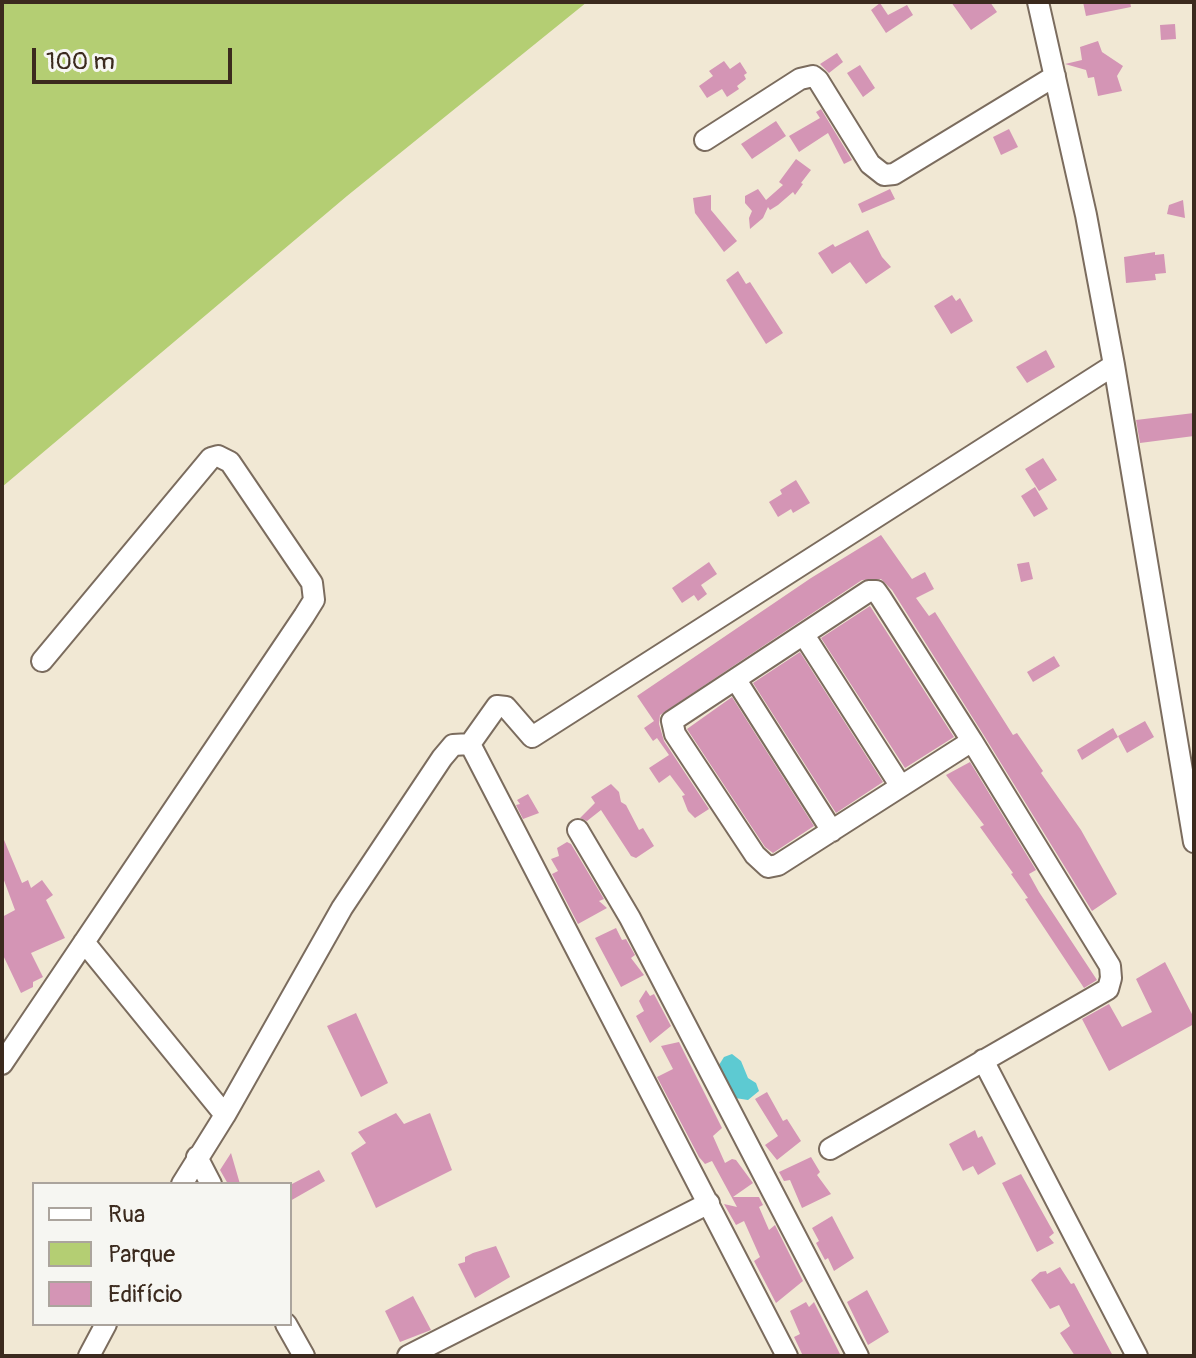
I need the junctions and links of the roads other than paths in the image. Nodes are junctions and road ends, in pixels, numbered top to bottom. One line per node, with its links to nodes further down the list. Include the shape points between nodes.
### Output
1 (1038, 2): 2 (street)
2 (1055, 76): 3 (street, via 894,174 884,175 870,164 813,76 800,79); 4 (street)
3 (705, 140)
4 (1114, 365): 9 (street, via 532,737 506,707 497,706); 13 (street)
5 (804, 635): 7 (street); 8 (street, via 859,596 876,591); 10 (street)
6 (42, 661): 14 (street, via 211,458 230,462 312,583 314,600 304,616)
7 (736, 680): 12 (street); 12 (street, via 672,721 675,734 760,863 778,865)
8 (972, 741): 10 (street); 15 (street, via 1110,966 1111,978 1108,989 1095,998)
9 (470, 744): 17 (street, via 453,745 442,758 350,896); 22 (street)
10 (900, 785): 12 (street)
11 (578, 830): 29 (street, via 630,918)
12 (832, 831)
13 (1194, 842)
14 (84, 942): 16 (street); 17 (street)
15 (983, 1060): 18 (street); 30 (street)
16 (2, 1064)
17 (225, 1115): 19 (street)
18 (830, 1149)
19 (197, 1157): 20 (street); 21 (street)
20 (183, 1182)
21 (210, 1182)
22 (709, 1203): 27 (street); 28 (street)
23 (105, 1326): 25 (street)
24 (287, 1326): 26 (street)
25 (89, 1356)
26 (304, 1356)
27 (408, 1356)
28 (787, 1356)
29 (858, 1356)
30 (1137, 1356)

